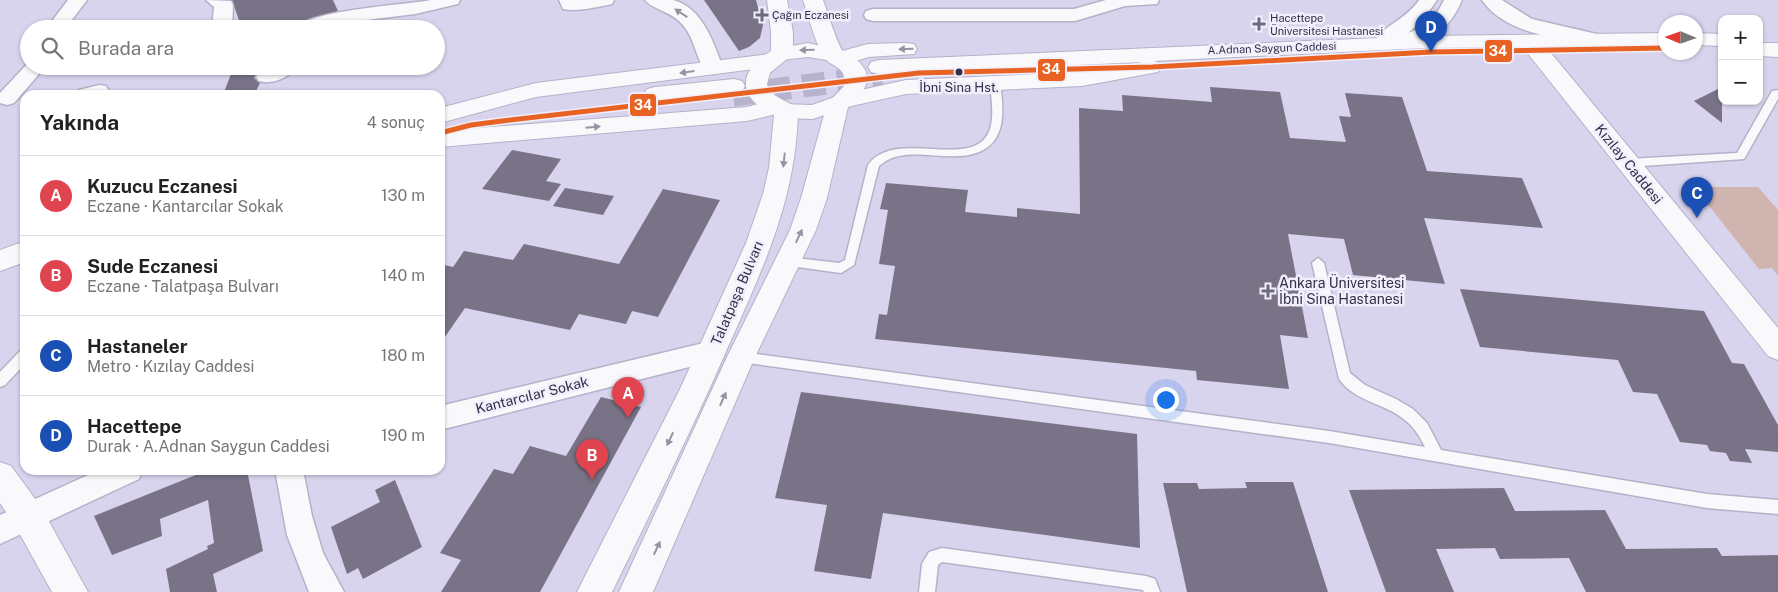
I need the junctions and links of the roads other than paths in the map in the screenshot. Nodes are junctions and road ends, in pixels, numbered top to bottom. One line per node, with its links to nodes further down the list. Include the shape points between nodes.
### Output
1 (78, 0): 16 (street)
2 (215, 0): 17 (street, via 224,5)
3 (451, 0): 18 (street, via 412,10)
4 (605, 0): 14 (street)
5 (654, 0): 36 (street, one-way to 5, via 704,41 692,21)
6 (777, 0): 34 (main road, via 782,32)
7 (813, 0): 33 (main road, Talatpaşa Bulvarı)
8 (1150, 0): 13 (street)
9 (1428, 0): 24 (street, via 1420,14)
10 (1453, 0): 24 (street, via 1445,16 1425,35)
11 (1491, 0): 20 (street, via 1515,20)
12 (1498, 0): 19 (street, via 1526,20)
13 (1126, 1): 15 (street, via 1074,15)
14 (569, 3)
15 (873, 15)
16 (62, 20)
17 (223, 20)
18 (332, 20)
19 (1542, 25)
20 (1594, 39): 21 (main road, A.Adnan Saygun Caddesi); 24 (main road, A.Adnan Saygun Caddesi)
21 (1658, 39)
22 (1703, 39): 23 (main road)
23 (1718, 40)
24 (1389, 41): 35 (main road, A.Adnan Saygun Caddesi)
25 (1763, 42): 26 (main road)
26 (1778, 42)
27 (1658, 48): 31 (main road, A.Adnan Saygun Caddesi)
28 (1703, 48): 29 (main road)
29 (1718, 48)
30 (1763, 49): 32 (main road)
31 (1537, 50): 35 (main road, A.Adnan Saygun Caddesi); 48 (main road, Kızılay Caddesi)
32 (1778, 50)
33 (838, 56): 34 (main road, one-way to 34, via 808,50); 35 (main road, one-way to 33, via 1102,47 1040,45 868,50); 42 (main road, Talatpaşa Bulvarı, via 849,64 856,77 852,92)
34 (776, 57): 36 (main road); 43 (main road, via 756,75 755,84 763,100)
35 (1149, 60): 37 (main road, A.Adnan Saygun Caddesi, via 964,71); 39 (main road, via 1082,79)
36 (713, 68): 44 (main road, one-way to 44, via 536,90)
37 (881, 71)
38 (29, 75): 41 (street)
39 (995, 82): 42 (main road, via 906,87); 53 (lane, via 996,130 989,143 966,153 898,152 883,156 874,165 850,262 841,268)
40 (1776, 93): 48 (lane, via 1740,156)
41 (11, 99)
42 (841, 103): 43 (main road, via 813,112); 53 (main road, Talatpaşa Bulvarı, one-way to 42, via 814,198 826,142)
43 (779, 109): 47 (main road, one-way to 43); 56 (main road, Talatpaşa Bulvarı, one-way to 56, via 783,167 777,194 768,223)
44 (445, 115)
45 (445, 120): 46 (main road, via 505,110 733,91 502,120)
46 (445, 133)
47 (445, 139)
48 (1628, 163): 55 (main road, Kızılay Caddesi)
49 (20, 234): 50 (main road)
50 (0, 240)
51 (20, 253): 52 (main road)
52 (0, 261)
53 (787, 262): 57 (main road, Talatpaşa Bulvarı)
54 (1318, 263): 61 (lane, via 1348,383 1410,415 1428,434)
55 (1778, 348)
56 (712, 352): 60 (street, Kantarcılar Sokak); 69 (main road, Talatpaşa Bulvarı, one-way to 69, via 645,494)
57 (741, 357): 61 (lane, via 1329,438); 70 (main road, Talatpaşa Bulvarı, one-way to 57)
58 (20, 360): 59 (lane)
59 (0, 381)
60 (445, 417)
61 (1436, 456): 65 (lane, via 1707,501)
62 (118, 475): 66 (street)
63 (289, 475): 68 (street, via 290,490 309,557)
64 (0, 476): 66 (main road)
65 (1778, 507)
66 (14, 524): 67 (main road)
67 (71, 592)
68 (328, 592)
69 (594, 592)
70 (636, 592)
71 (927, 592): 72 (lane, via 930,564 934,557 942,556 1146,583)
72 (1152, 592)

